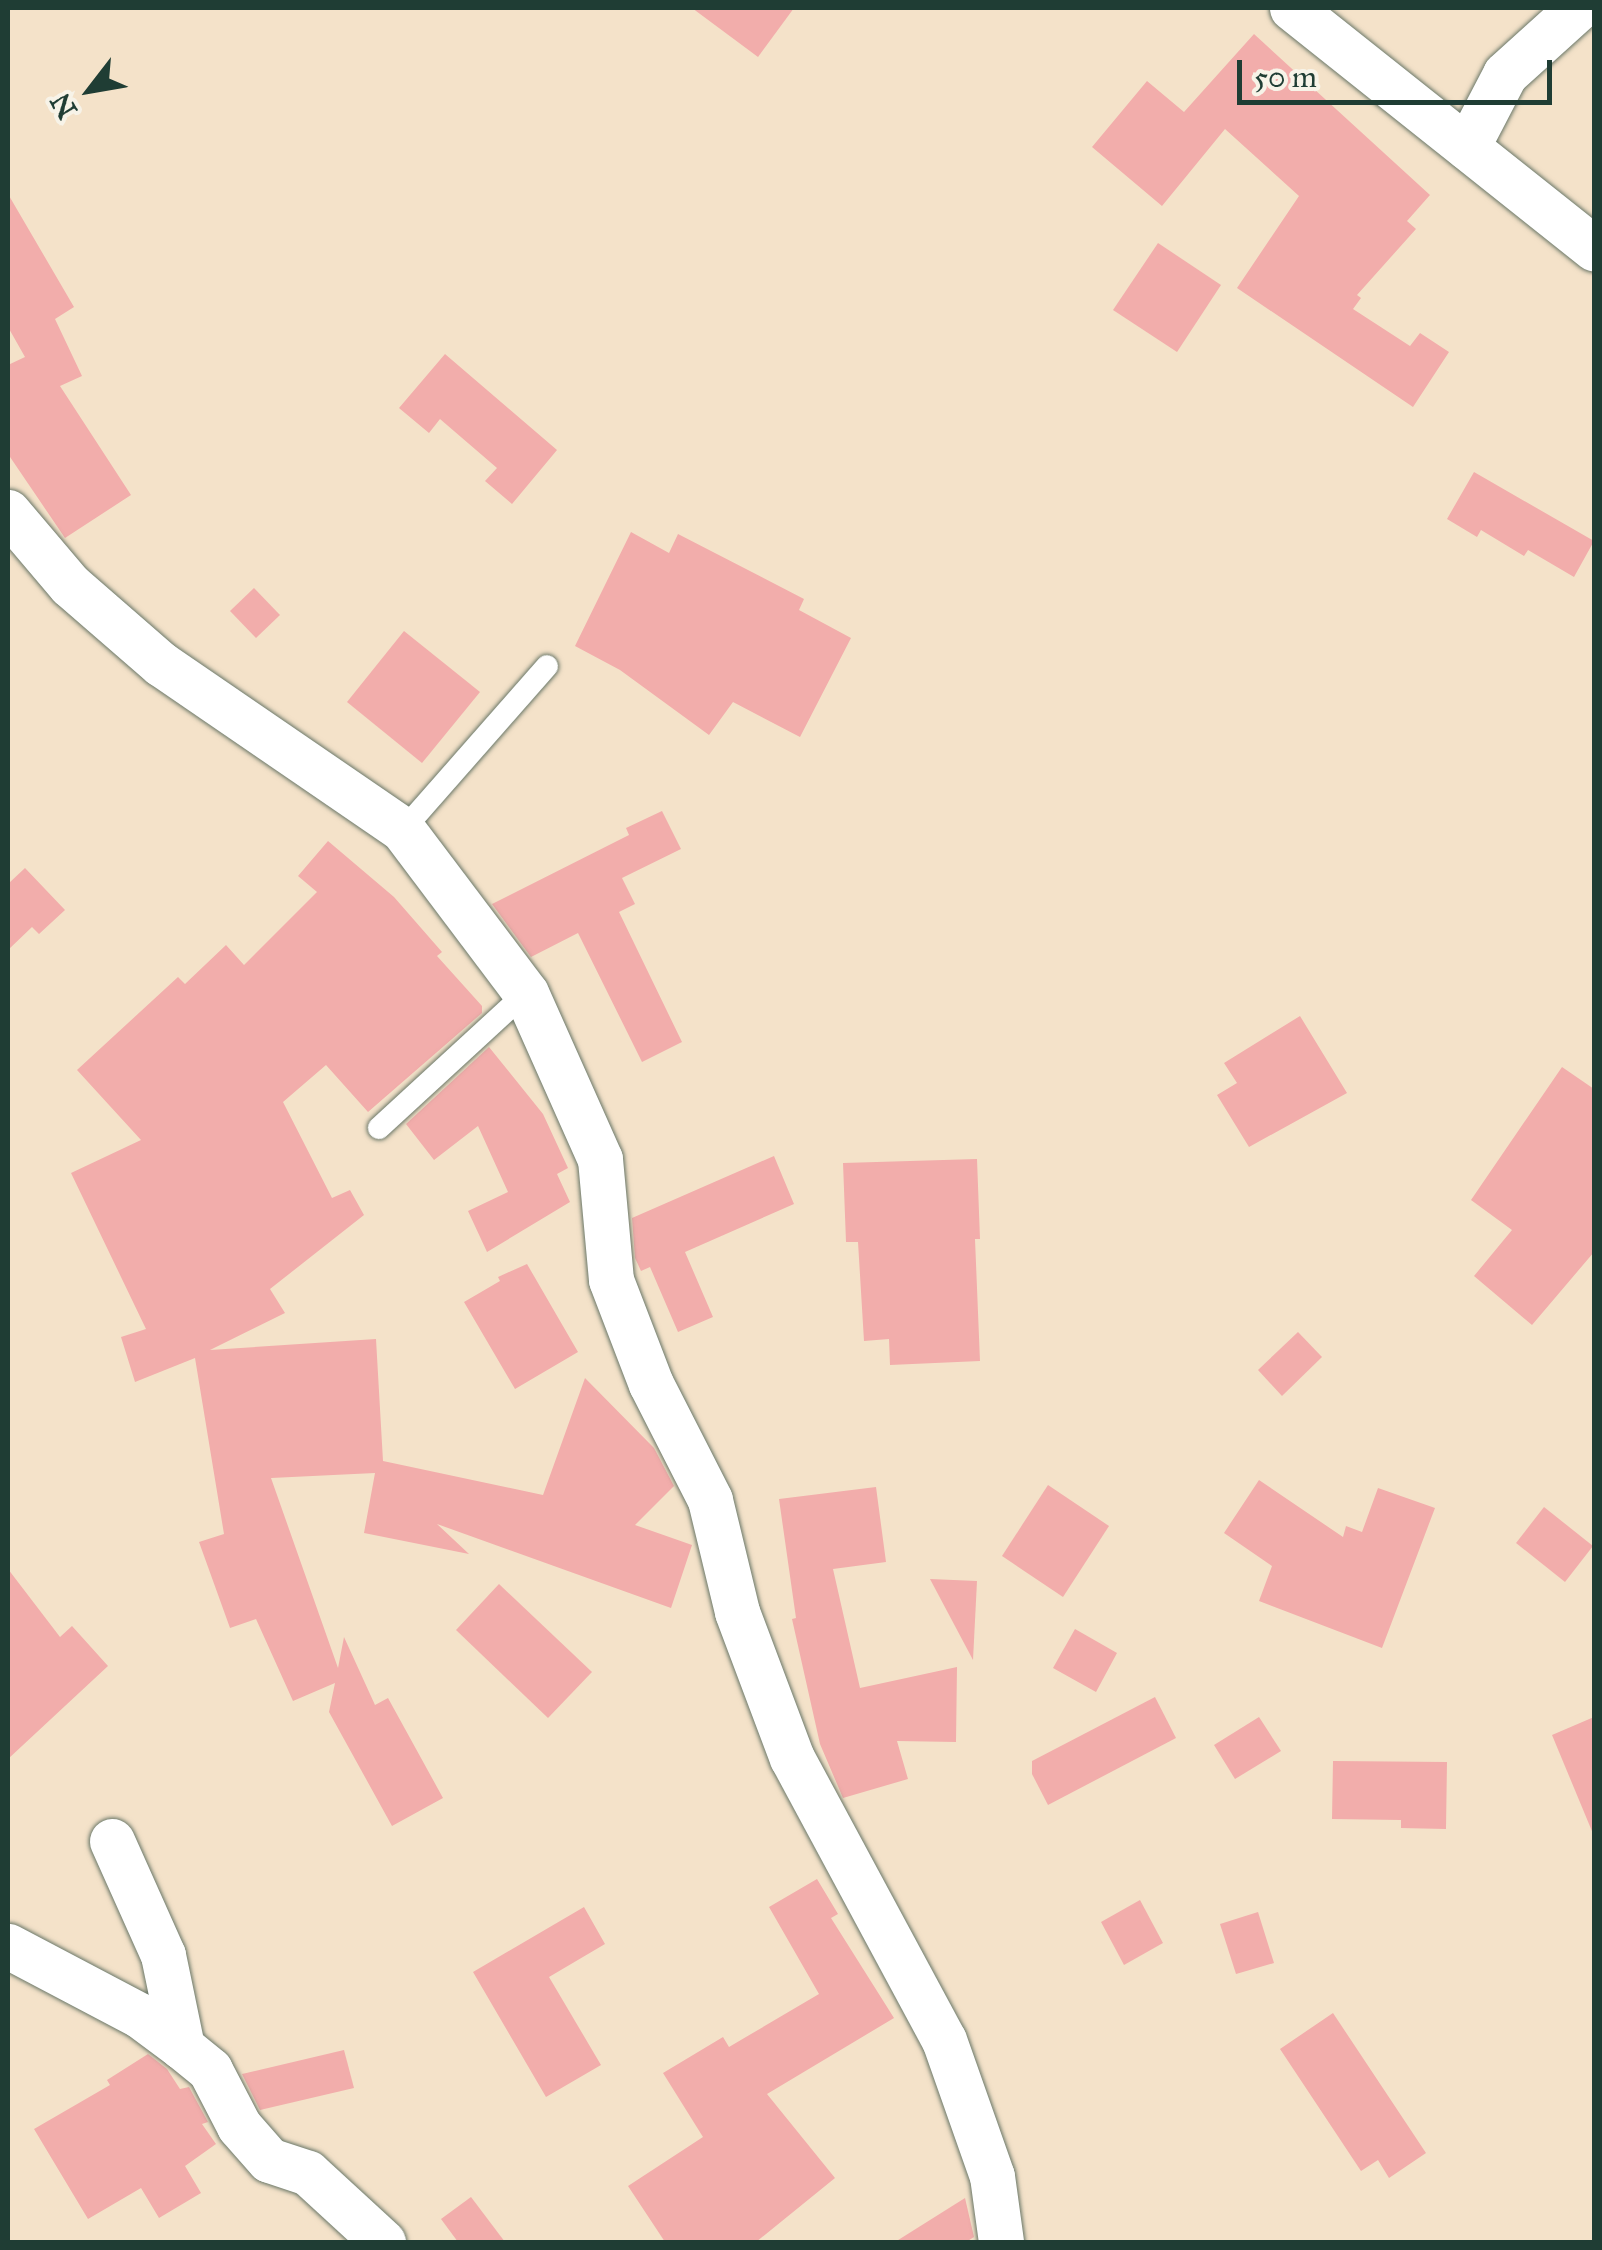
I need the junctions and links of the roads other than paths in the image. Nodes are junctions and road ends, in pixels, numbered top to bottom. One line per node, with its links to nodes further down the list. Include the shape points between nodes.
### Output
1 (1292, 8): 3 (street)
2 (1578, 8): 3 (street, via 1505,74)
3 (1467, 147): 4 (street)
4 (1594, 248)
5 (10, 522): 7 (street, via 161,664)
6 (547, 666): 7 (lane)
7 (403, 830): 8 (street)
8 (526, 993): 9 (lane); 14 (street, via 600,1159 611,1280 651,1384 710,1500 736,1612 785,1740 944,2040 992,2176)
9 (379, 1128)
10 (112, 1842): 12 (street, via 162,1955)
11 (8, 1946): 12 (street, via 140,2015)
12 (182, 2047): 13 (street, via 210,2070 239,2126 269,2160 308,2173)
13 (383, 2242)
14 (1001, 2242)

